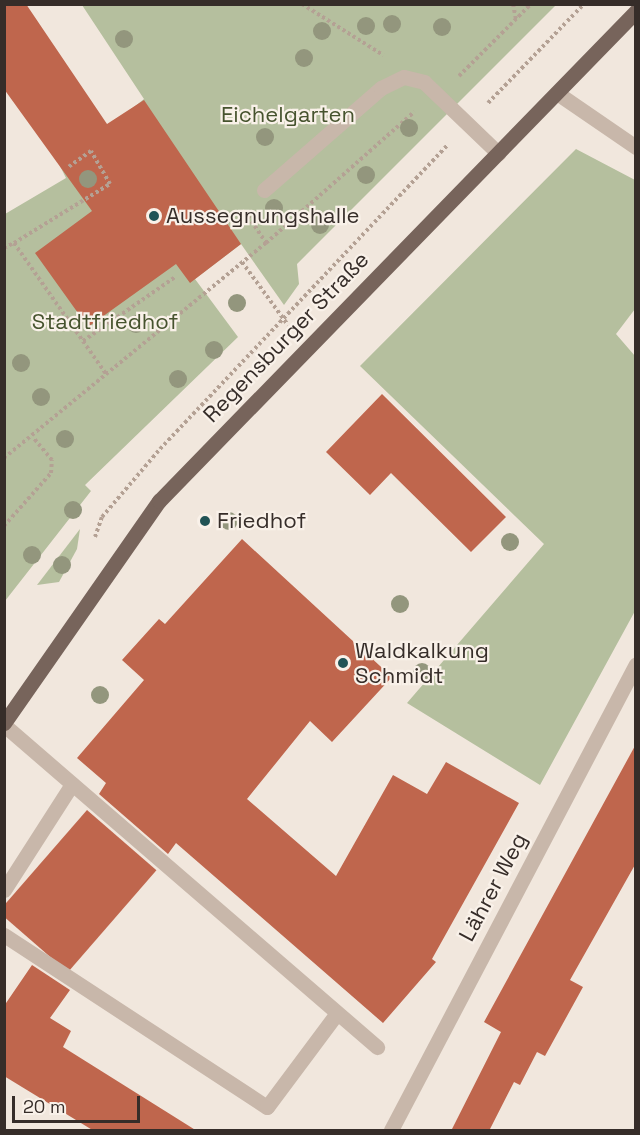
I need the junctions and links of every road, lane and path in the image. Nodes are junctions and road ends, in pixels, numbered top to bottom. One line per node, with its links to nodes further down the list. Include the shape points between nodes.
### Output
1 (302, 4): 6 (path, via 361,39)
2 (513, 4): 5 (path)
3 (531, 4): 5 (path)
4 (636, 11): 7 (main road, Regensburger Straße)
5 (516, 20): 8 (path)
6 (404, 76): 8 (street, via 423,81); 12 (street, via 381,88)
7 (557, 93): 9 (street); 10 (main road, Regensburger Straße)
8 (440, 96): 10 (street); 15 (path, via 410,115)
9 (636, 147)
10 (498, 153): 18 (main road, Regensburger Straße)
11 (68, 167): 13 (path, via 91,151 110,184)
12 (264, 190)
13 (14, 243): 14 (path); 17 (path)
14 (4, 248)
15 (242, 262): 18 (path); 19 (path)
16 (175, 277): 17 (path)
17 (83, 341): 19 (path)
18 (306, 349): 24 (main road, Regensburger Straße, via 130,536)
19 (106, 374): 20 (path)
20 (33, 437): 21 (path); 22 (path, via 52,460 51,473)
21 (4, 458)
22 (4, 526)
23 (636, 664): 30 (street, Lährer Weg)
24 (4, 724): 25 (street)
25 (72, 784): 26 (street); 28 (street)
26 (4, 890)
27 (4, 935): 28 (street, via 267,1107)
28 (337, 1013): 29 (street)
29 (376, 1047)
30 (391, 1131)

